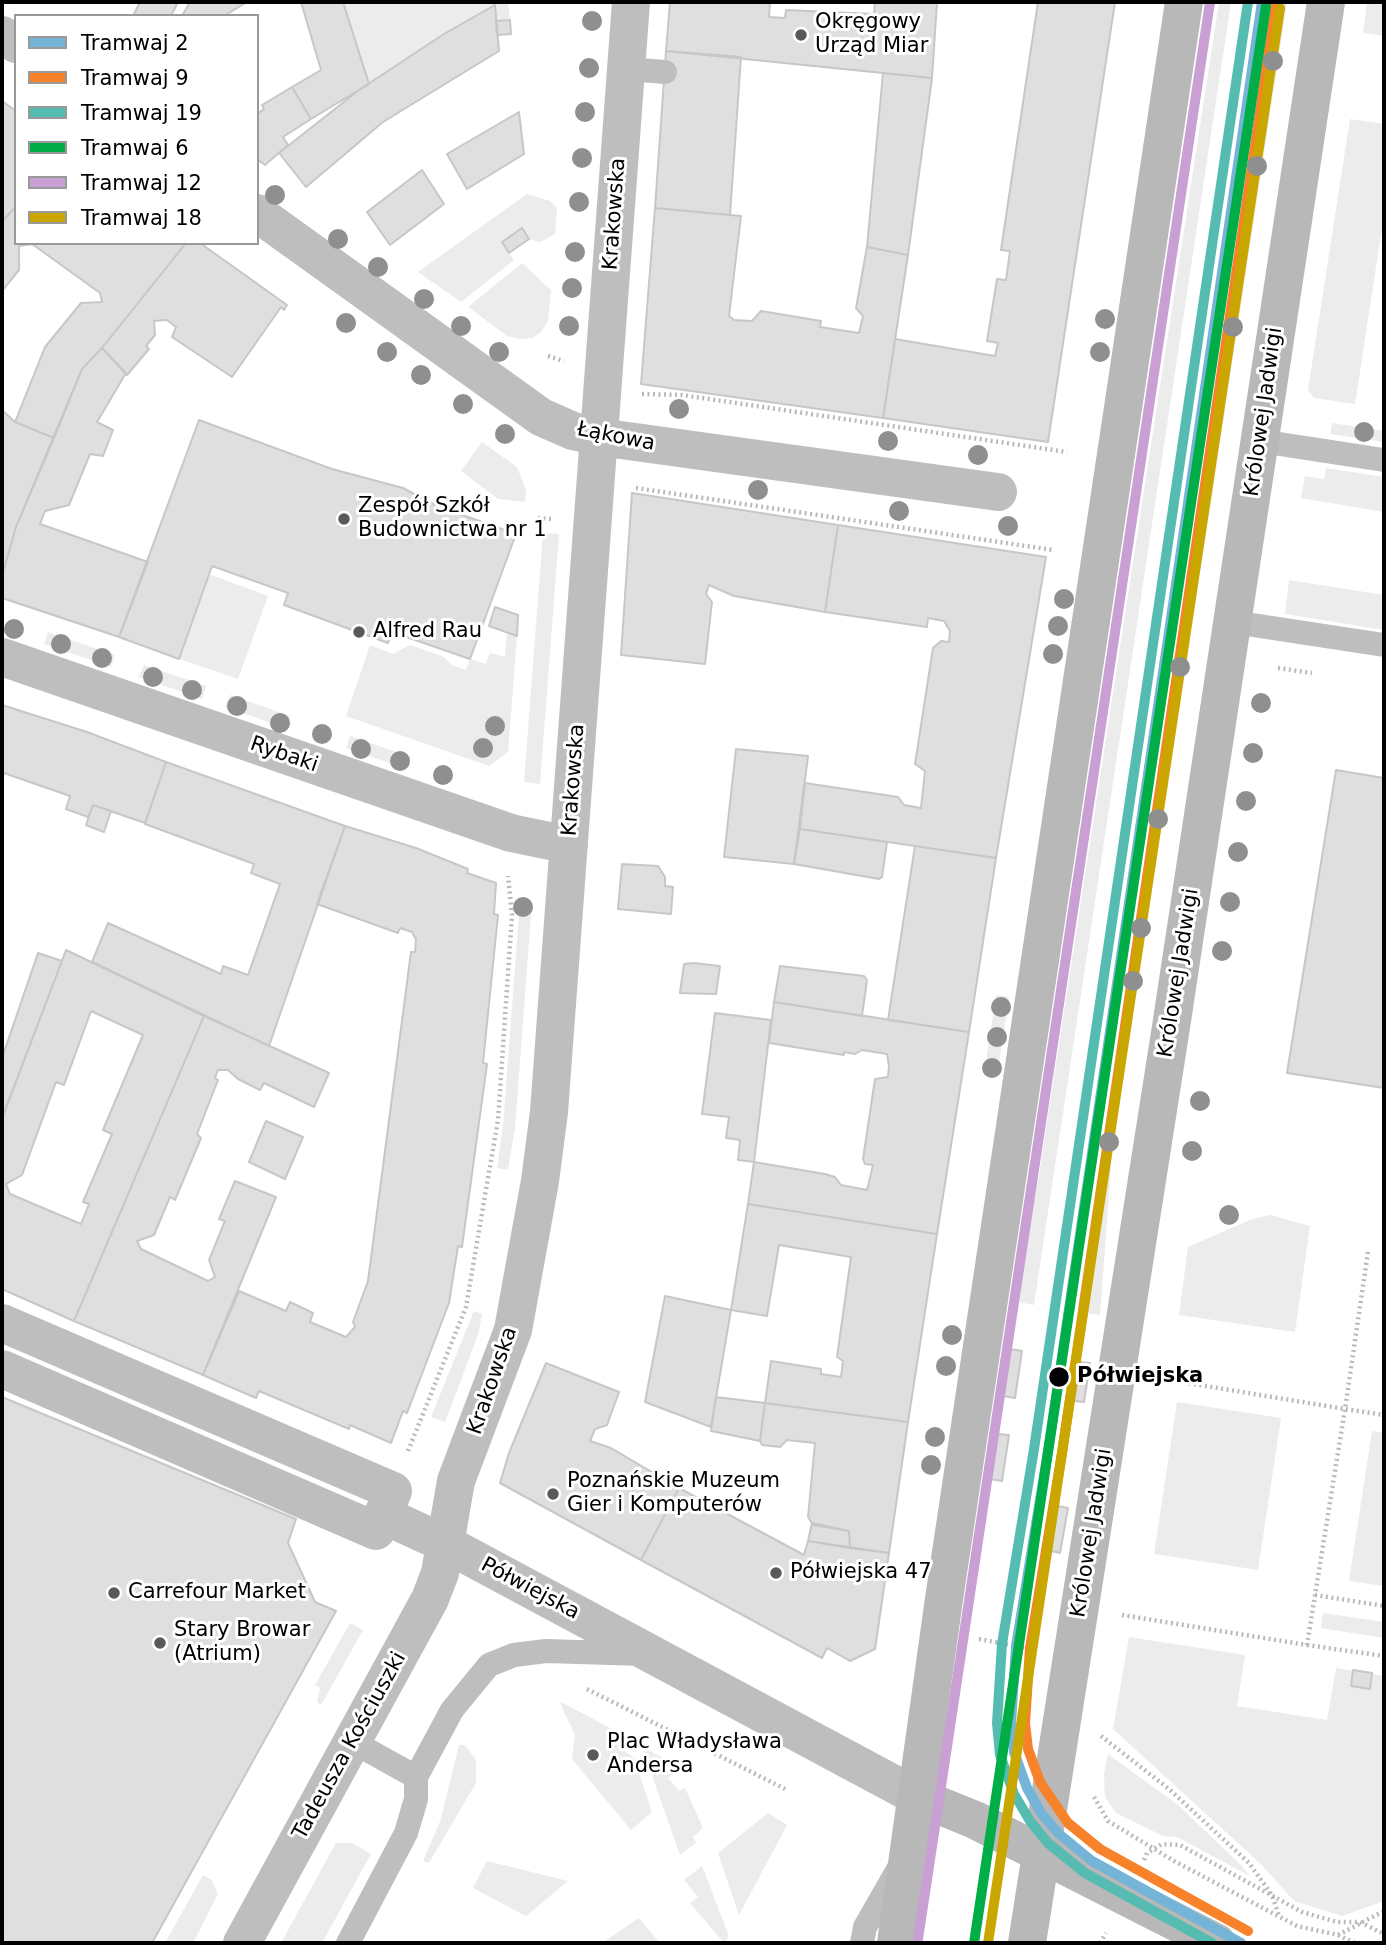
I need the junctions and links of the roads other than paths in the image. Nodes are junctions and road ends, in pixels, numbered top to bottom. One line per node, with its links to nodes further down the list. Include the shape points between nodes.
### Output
1 (631, 2): 4 (street, Krakowska)
2 (1184, 2): 22 (street)
3 (1326, 2): 8 (street, Królowej Jadwigi)
4 (627, 69): 5 (lane); 7 (street, Krakowska)
5 (665, 72)
6 (259, 214): 7 (street, Łąkowa, via 541,416)
7 (599, 437): 10 (street, Łąkowa); 14 (street, Krakowska)
8 (1260, 441): 9 (lane); 11 (street, Królowej Jadwigi)
9 (1384, 460)
10 (998, 492)
11 (1233, 622): 12 (lane); 24 (street, Królowej Jadwigi)
12 (1384, 645)
13 (2, 657): 14 (street, Rybaki, via 511,833)
14 (569, 845): 18 (street, Krakowska, via 540,1181 513,1330 456,1481)
15 (2, 1323): 17 (street, Półwiejska, via 243,1427)
16 (2, 1369): 17 (street, via 376,1531)
17 (388, 1503): 18 (street, Półwiejska)
18 (446, 1544): 19 (street, Półwiejska); 20 (street, Tadeusza Kościuszki, via 430,1599)
19 (653, 1655): 21 (lane, via 547,1651 514,1655 489,1665 452,1710); 22 (street, Półwiejska)
20 (353, 1742): 21 (lane); 25 (street, Tadeusza Kościuszki)
21 (416, 1777): 26 (lane, via 416,1799 406,1833)
22 (916, 1796): 23 (street); 24 (street, Półwiejska)
23 (909, 1850): 27 (lane, via 865,1927); 28 (street)
24 (1041, 1855): 29 (street, Królowej Jadwigi); 30 (street, Półwiejska)
25 (242, 1943)
26 (348, 1943)
27 (862, 1943)
28 (896, 1943)
29 (1027, 1943)
30 (1217, 1943)

